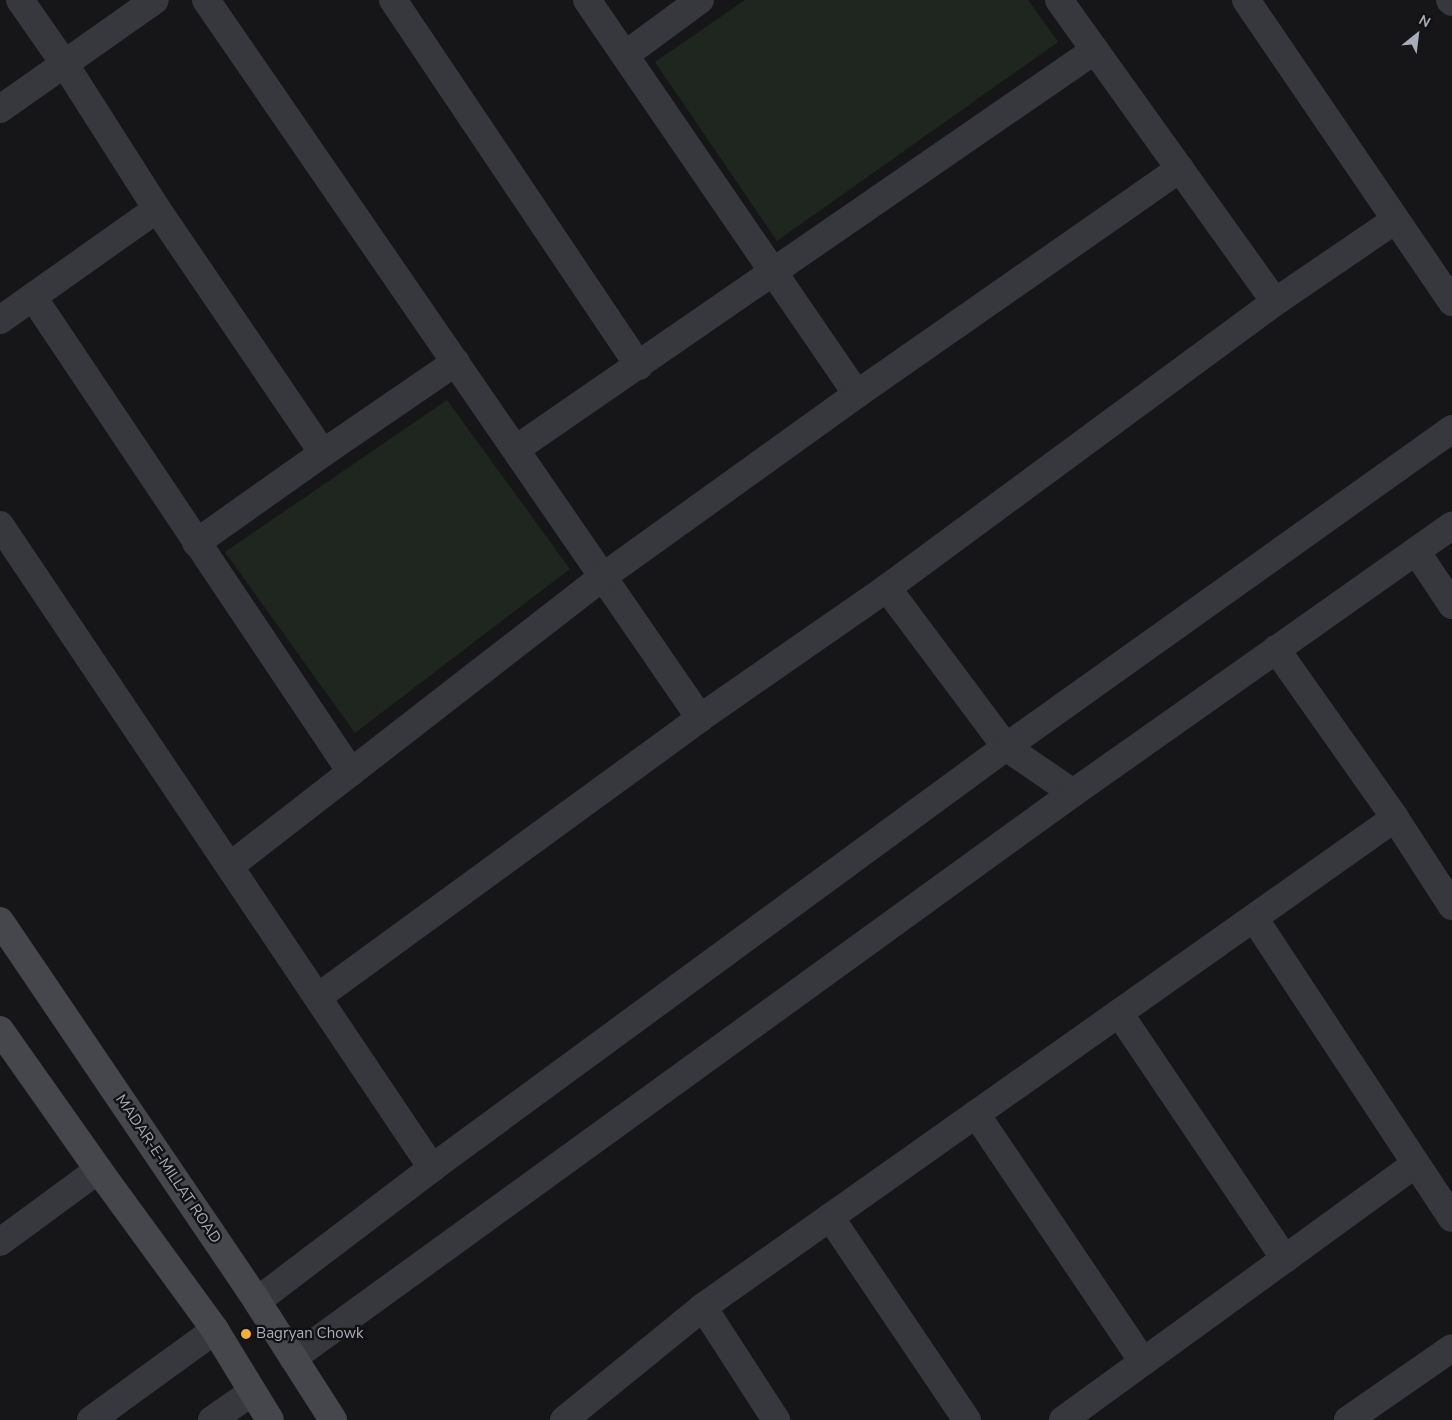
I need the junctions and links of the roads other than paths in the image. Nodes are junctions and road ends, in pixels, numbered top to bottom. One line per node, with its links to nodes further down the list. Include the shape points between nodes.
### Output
1 (20, 0): 11 (street)
2 (156, 0): 11 (street)
3 (206, 0): 21 (street)
4 (393, 0): 22 (street)
5 (587, 0): 10 (street)
6 (700, 0): 10 (street)
7 (1059, 0): 9 (street)
8 (1246, 0): 15 (street)
9 (1095, 50): 13 (street); 16 (street)
10 (625, 55): 16 (street)
11 (64, 63): 12 (street); 14 (street)
12 (0, 109)
13 (1180, 169): 18 (street); 23 (street)
14 (157, 209): 17 (street); 26 (street)
15 (1395, 220): 18 (street); 19 (street)
16 (775, 273): 22 (street); 23 (street)
17 (33, 297): 20 (street); 29 (street)
18 (1275, 302): 32 (street)
19 (1452, 302)
20 (0, 320)
21 (456, 362): 25 (street); 26 (street)
22 (640, 366): 25 (street)
23 (857, 394): 31 (street)
24 (1452, 429): 36 (street)
25 (516, 449): 31 (street)
26 (323, 453): 29 (street)
27 (0, 525): 40 (street)
28 (1452, 526): 30 (street)
29 (196, 544): 37 (street)
30 (1416, 551): 33 (street); 34 (street)
31 (604, 576): 35 (street); 37 (street)
32 (887, 588): 35 (street); 36 (street)
33 (1452, 605)
34 (1276, 649): 38 (street); 39 (street)
35 (700, 718): 44 (street)
36 (1006, 747): 38 (street); 49 (street)
37 (351, 772): 40 (street)
38 (1073, 794): 59 (street)
39 (1395, 818): 41 (street); 42 (street)
40 (230, 866): 44 (street)
41 (1452, 906)
42 (1254, 918): 45 (street); 48 (street)
43 (0, 921): 55 (main road, MADAR-E-MILLAT ROAD)
44 (318, 997): 49 (street)
45 (1119, 1013): 47 (street); 54 (street)
46 (0, 1030): 50 (main road)
47 (976, 1114): 51 (street); 60 (street)
48 (1416, 1164): 52 (street); 54 (street)
49 (432, 1168): 55 (street)
50 (98, 1170): 53 (street); 57 (main road)
51 (830, 1217): 56 (street); 68 (street)
52 (1452, 1218)
53 (0, 1242)
54 (1285, 1259): 60 (street)
55 (256, 1301): 59 (main road, MADAR-E-MILLAT ROAD)
56 (702, 1307): 62 (street); 67 (street)
57 (215, 1330): 61 (main road); 63 (street)
58 (1452, 1348): 70 (street)
59 (294, 1358): 66 (main road, MADAR-E-MILLAT ROAD)
60 (1143, 1362): 69 (street)
61 (252, 1392): 64 (street); 65 (main road)
62 (580, 1415)
63 (91, 1420)
64 (212, 1420)
65 (270, 1420)
66 (333, 1420)
67 (776, 1420)
68 (967, 1420)
69 (1063, 1420)
70 (1348, 1420)

